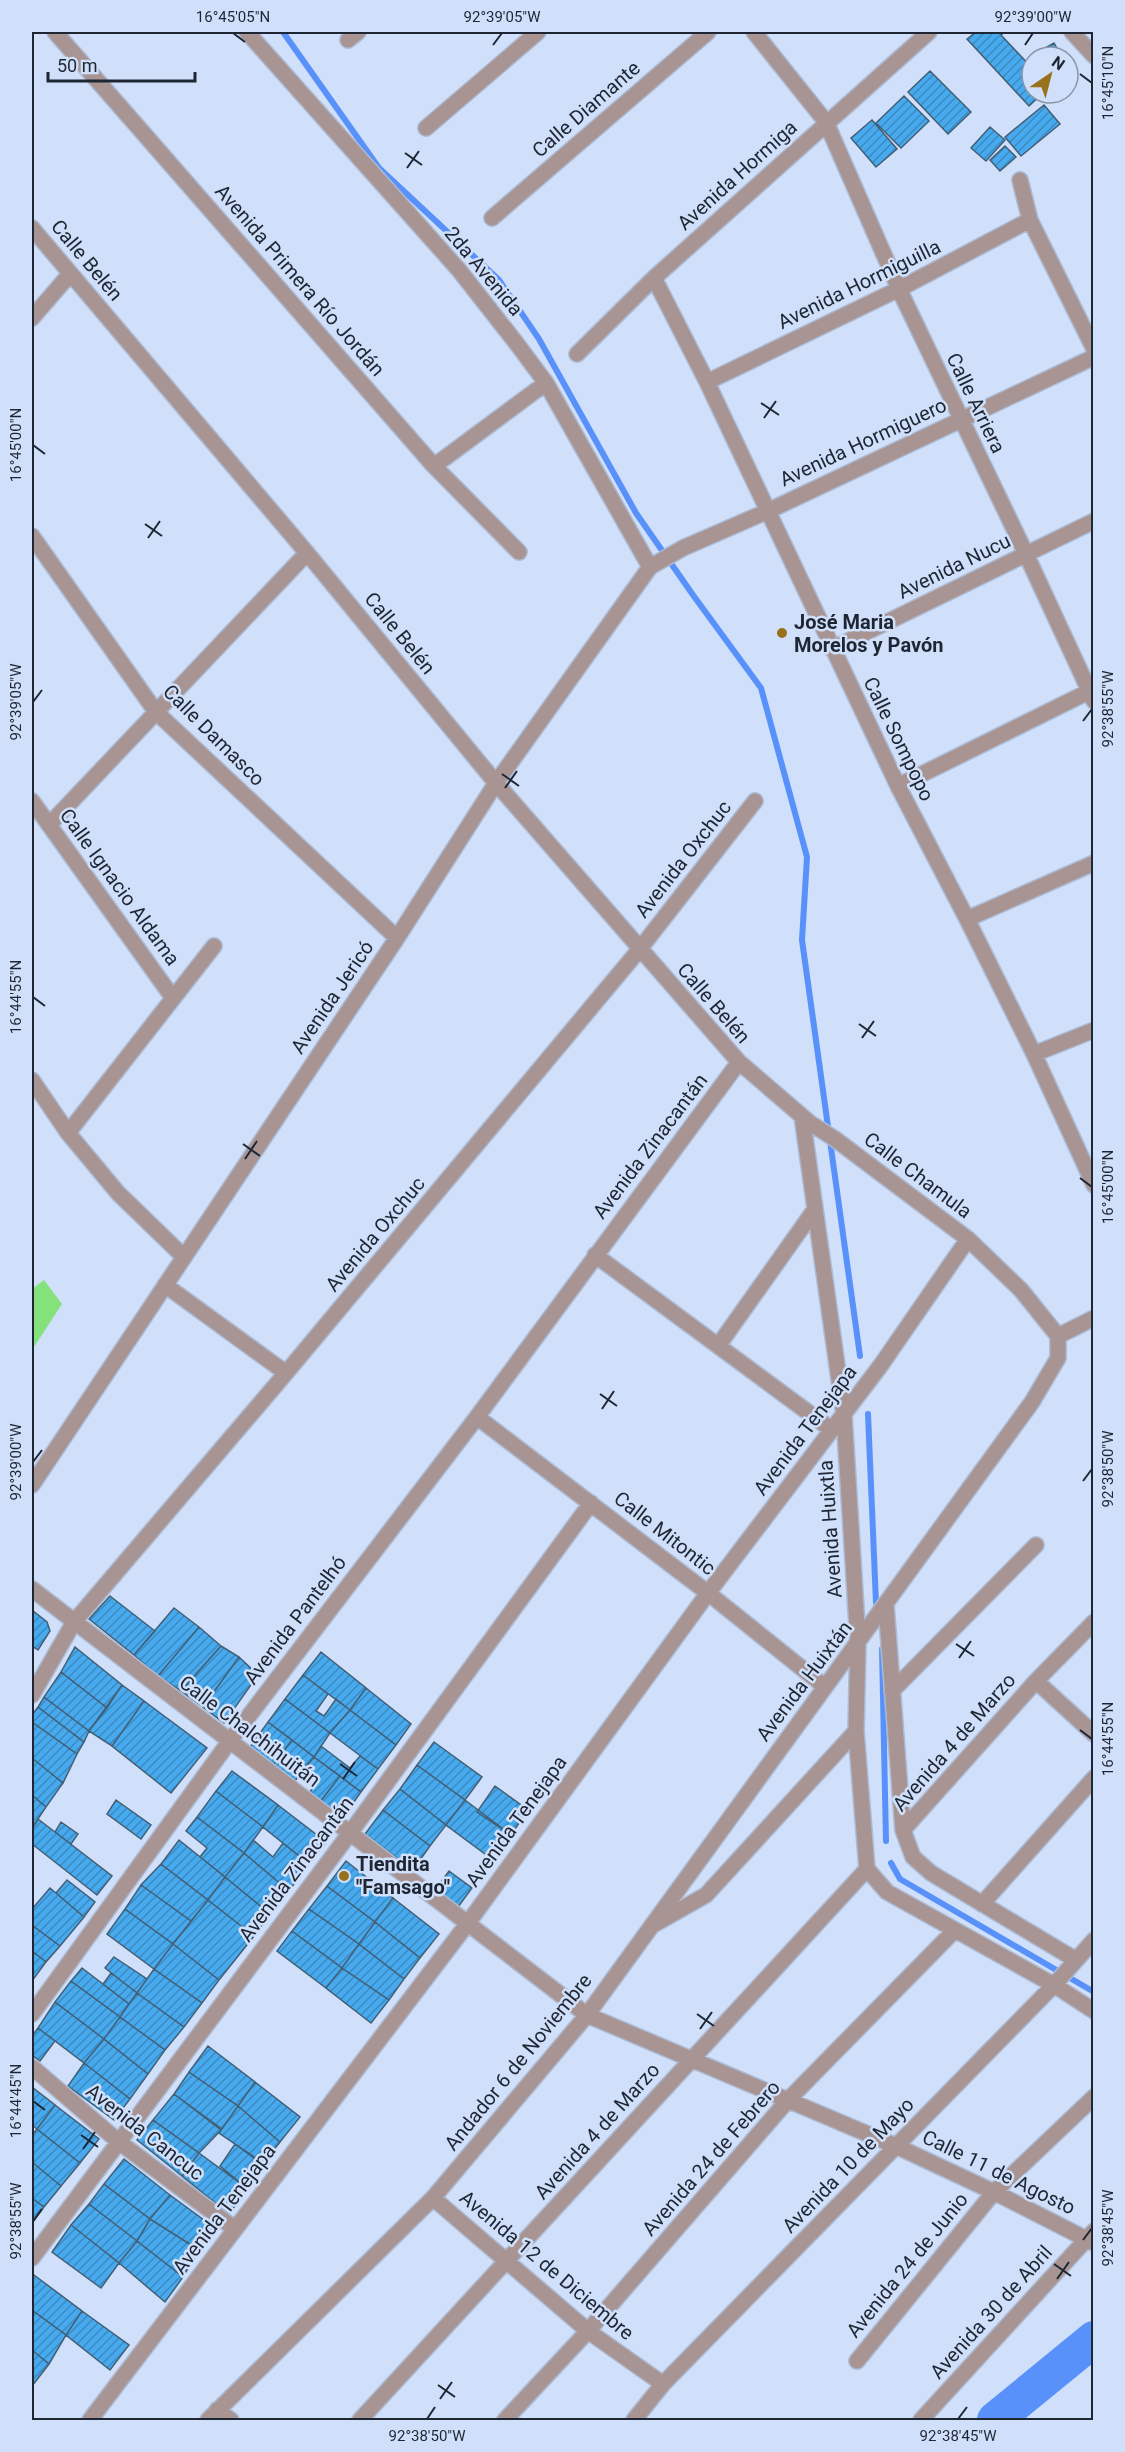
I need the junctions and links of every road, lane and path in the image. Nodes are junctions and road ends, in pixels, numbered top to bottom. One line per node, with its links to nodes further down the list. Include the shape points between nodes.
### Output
1 (55, 32): 25 (street, Avenida Primera Río Jordán)
2 (247, 32): 23 (street, 2da Avenida, via 459,270)
3 (538, 32): 10 (street)
4 (708, 32): 12 (street, Calle Diamante)
5 (754, 32): 9 (street, Calle Arriera)
6 (929, 32): 9 (street, Avenida Hormiga)
7 (1072, 32): 8 (street)
8 (1094, 56)
9 (826, 122): 16 (street, Avenida Hormiga); 17 (street, Calle Arriera)
10 (426, 128)
11 (1020, 180): 13 (street)
12 (492, 218)
13 (1030, 220): 17 (street, Avenida Hormiguilla); 19 (street)
14 (32, 228): 15 (street, Calle Belén)
15 (70, 274): 18 (street); 31 (street, Calle Belén)
16 (654, 278): 20 (street, Avenida Hormiga); 22 (street, Calle Sompopo)
17 (899, 289): 22 (street, Avenida Hormiguilla); 24 (street, Calle Arriera)
18 (32, 318)
19 (1094, 349)
20 (577, 354)
21 (1094, 357): 24 (street, Avenida Hormiguero)
22 (706, 382): 26 (street, Calle Sompopo)
23 (546, 383): 25 (street); 33 (street, 2da Avenida)
24 (960, 420): 26 (street, Avenida Hormiguero); 32 (street, Calle Arriera)
25 (434, 466): 30 (street, Avenida Primera Río Jordán)
26 (768, 511): 29 (street, Avenida Hormiguero); 34 (street, Calle Sompopo)
27 (1094, 521): 32 (street, Avenida Nucu)
28 (32, 536): 36 (street, Calle Damasco)
29 (683, 548): 33 (street, Avenida Jericó)
30 (519, 552)
31 (307, 553): 36 (street); 37 (street, Calle Belén)
32 (1026, 554): 34 (street, Avenida Nucu); 35 (street, Calle Arriera)
33 (653, 565): 37 (street, Avenida Jericó)
34 (832, 649): 38 (street, Calle Sompopo)
35 (1092, 694): 38 (street)
36 (156, 712): 41 (street); 44 (street, Calle Damasco)
37 (496, 783): 44 (street, Avenida Jericó); 46 (street, Calle Belén)
38 (898, 786): 43 (street, Calle Sompopo)
39 (32, 801): 41 (street, Calle Ignacio Aldama)
40 (755, 801): 46 (street, Avenida Oxchuc)
41 (49, 825): 47 (street, Calle Ignacio Aldama)
42 (1094, 863): 43 (street)
43 (967, 919): 49 (street, Calle Sompopo)
44 (397, 938): 58 (street, Avenida Jericó)
45 (214, 946): 47 (street)
46 (639, 950): 50 (street, Calle Belén); 63 (street, Avenida Oxchuc)
47 (173, 998): 53 (street)
48 (1094, 1030): 49 (street)
49 (1034, 1054): 54 (street, Calle Sompopo)
50 (738, 1062): 52 (street, Calle Chamula); 57 (street, Avenida Zinacantán)
51 (32, 1080): 53 (street)
52 (806, 1120): 55 (street, Avenida Huixtla); 56 (street, Calle Chamula)
53 (68, 1133): 58 (street, via 118,1193)
54 (1094, 1185)
55 (813, 1212): 62 (street); 64 (street, Avenida Huixtla)
56 (968, 1239): 61 (street, Calle Chamula, via 1021,1290); 64 (street, Avenida Tenejapa)
57 (595, 1255): 62 (street); 65 (street, Avenida Pantelhó)
58 (184, 1257): 59 (street, Avenida Jericó)
59 (165, 1285): 63 (street); 67 (street, Avenida Jericó)
60 (1094, 1318): 61 (street)
61 (1058, 1336): 72 (street, Avenida Huixtán, via 1058,1358 1032,1402)
62 (718, 1346): 66 (street)
63 (286, 1373): 73 (street, Avenida Oxchuc)
64 (844, 1415): 66 (street, Avenida Tenejapa); 75 (street, Avenida Huixtla)
65 (477, 1417): 68 (street, Calle Mitontic); 82 (street, Avenida Pantelhó)
66 (831, 1430): 71 (street, Avenida Tenejapa)
67 (32, 1485)
68 (591, 1503): 71 (street, Calle Mitontic); 85 (street, Avenida Zinacantán)
69 (1036, 1545): 78 (street)
70 (32, 1589): 73 (street, Calle Chalchihuitán)
71 (708, 1593): 77 (street, Calle Mitontic); 88 (street, Avenida Tenejapa)
72 (886, 1605): 75 (street, Avenida Huixtán); 78 (street)
73 (74, 1622): 79 (street, Avenida Oxchuc); 82 (street, Calle Chalchihuitán)
74 (1094, 1622): 76 (street, Avenida 4 de Marzo)
75 (858, 1642): 77 (street, Avenida Huixtán); 80 (street, Avenida Huixtla)
76 (1036, 1681): 81 (street); 84 (street, Avenida 4 de Marzo)
77 (824, 1686): 89 (street, Avenida Huixtán)
78 (892, 1691): 84 (street)
79 (32, 1695)
80 (856, 1731): 86 (street, Avenida Huixtla); 89 (street, Andador 6 de Noviembre, via 705,1895)
81 (1094, 1734)
82 (229, 1742): 85 (street, Calle Chalchihuitán); 95 (street, Avenida Pantelhó)
83 (1094, 1778): 87 (street)
84 (903, 1830): 87 (street, via 913,1857 931,1873)
85 (350, 1833): 88 (street, Calle Chalchihuitán); 101 (street, Avenida Zinacantán)
86 (867, 1869): 90 (street, via 887,1892); 97 (street, Avenida 4 de Marzo)
87 (982, 1904): 92 (street)
88 (468, 1923): 96 (street, Calle Chalchihuitán); 105 (street, Avenida Tenejapa)
89 (650, 1927): 96 (street, Andador 6 de Noviembre)
90 (955, 1930): 93 (street); 100 (street, Avenida 24 de Febrero)
91 (1094, 1940): 92 (street, Avenida 10 de Mayo)
92 (1074, 1962): 93 (street, Avenida 10 de Mayo)
93 (1056, 1982): 94 (street); 102 (street, Avenida 10 de Mayo)
94 (1094, 2011)
95 (32, 2014)
96 (587, 2015): 97 (street, Calle 11 de Agosto); 104 (street, Andador 6 de Noviembre)
97 (690, 2059): 100 (street, Calle 11 de Agosto); 108 (street, Avenida 4 de Marzo)
98 (32, 2067): 101 (street, Avenida Cancuc)
99 (1094, 2097): 103 (street, Avenida 24 de Junio)
100 (788, 2100): 102 (street, Calle 11 de Agosto); 109 (street, Avenida 24 de Febrero)
101 (119, 2142): 105 (street, Avenida Cancuc); 107 (street, Avenida Zinacantán)
102 (896, 2146): 103 (street, Calle 11 de Agosto); 111 (street, Avenida 10 de Mayo)
103 (994, 2192): 106 (street, Calle 11 de Agosto); 110 (street, Avenida 24 de Junio)
104 (433, 2198): 108 (street, Avenida 12 de Diciembre); 112 (street, Andador 6 de Noviembre)
105 (235, 2229): 113 (street, Avenida Tenejapa)
106 (1091, 2237): 118 (street, Avenida 30 de Abril)
107 (32, 2258)
108 (507, 2262): 109 (street, Avenida 12 de Diciembre); 115 (street, Avenida 4 de Marzo)
109 (588, 2331): 111 (street, Avenida 12 de Diciembre); 116 (street, Avenida 24 de Febrero)
110 (857, 2361)
111 (663, 2384): 117 (street, Avenida 10 de Mayo)
112 (212, 2415): 114 (street)
113 (90, 2421)
114 (231, 2421)
115 (360, 2421)
116 (505, 2421)
117 (634, 2421)
118 (921, 2421)

